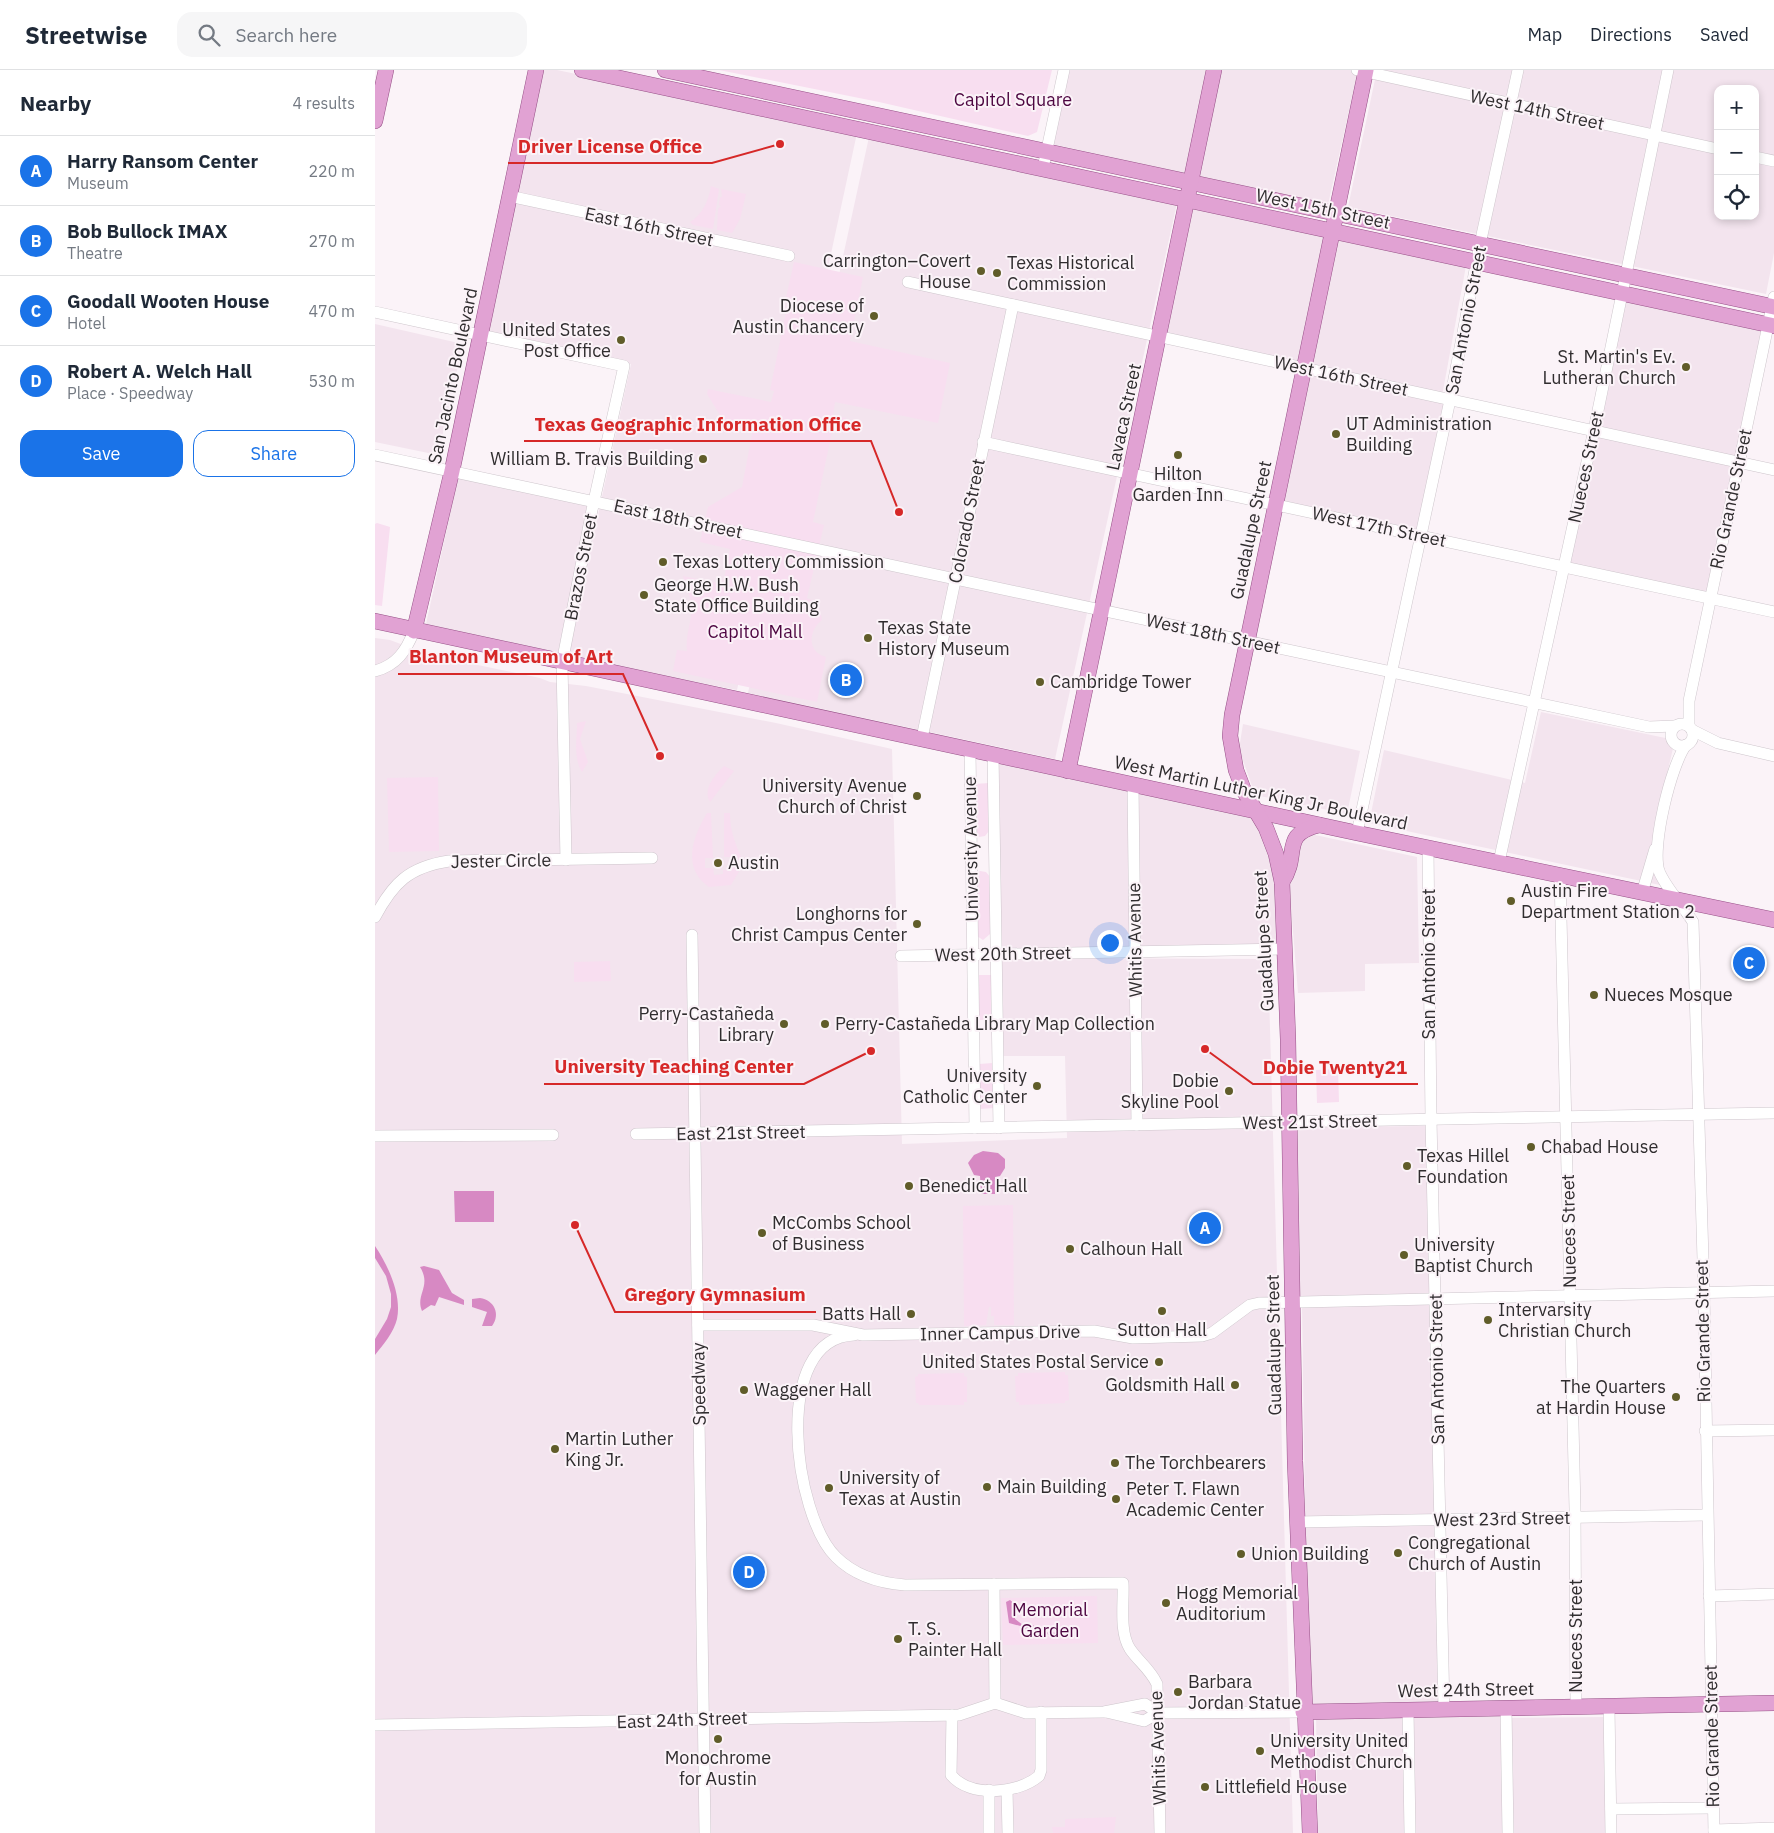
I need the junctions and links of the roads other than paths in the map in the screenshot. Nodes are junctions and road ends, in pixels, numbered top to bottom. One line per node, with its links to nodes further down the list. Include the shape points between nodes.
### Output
1 (386, 70): 14 (main road)
2 (536, 70): 23 (main road, San Jacinto Boulevard)
3 (582, 70): 11 (main road, West 15th Street)
4 (665, 70): 10 (main road, West 15th Street)
5 (1064, 70): 18 (street)
6 (1214, 70): 22 (main road, Lavaca Street)
7 (1518, 70): 12 (street, San Antonio Street)
8 (1668, 70): 16 (street, Nueces Street)
9 (1363, 71): 12 (street, West 14th Street); 25 (main road, Guadalupe Street)
10 (686, 74): 11 (street); 13 (main road, West 15th Street)
11 (683, 91): 15 (main road, West 15th Street)
12 (1511, 104): 16 (street, West 14th Street); 27 (street, San Antonio Street)
13 (867, 112): 15 (street); 18 (main road, West 15th Street)
14 (375, 121)
15 (863, 130): 21 (main road, West 15th Street)
16 (1655, 136): 17 (street, West 14th Street); 30 (street, Nueces Street)
17 (1714, 148)
18 (1047, 151): 21 (street); 22 (main road, West 15th Street)
19 (1759, 158): 20 (street)
20 (1774, 161)
21 (1043, 168): 24 (main road, West 15th Street)
22 (1191, 181): 24 (main road, Lavaca Street); 25 (main road, West 15th Street)
23 (509, 196): 28 (street, East 16th Street); 37 (main road, San Jacinto Boulevard)
24 (1188, 199): 26 (main road, West 15th Street); 38 (main road, Lavaca Street)
25 (1336, 213): 26 (main road, Guadalupe Street); 27 (main road, West 15th Street)
26 (1332, 231): 29 (main road, West 15th Street); 39 (main road, Guadalupe Street)
27 (1480, 244): 29 (street, San Antonio Street); 30 (main road, West 15th Street)
28 (789, 256)
29 (1477, 261): 32 (main road, West 15th Street); 40 (street, San Antonio Street)
30 (1626, 276): 32 (street, Nueces Street); 33 (main road, West 15th Street)
31 (908, 282): 34 (street, West 16th Street)
32 (1623, 293): 36 (main road, West 15th Street); 41 (street, Nueces Street)
33 (1773, 304): 36 (street, Rio Grande Street)
34 (1013, 305): 38 (street, West 16th Street); 42 (street, Colorado Street)
35 (375, 312): 37 (street)
36 (1771, 325): 44 (street, Rio Grande Street)
37 (481, 335): 46 (main road, San Jacinto Boulevard); 48 (street, Brazos Street, via 624,366)
38 (1160, 338): 39 (street, West 16th Street); 47 (main road, Lavaca Street)
39 (1304, 368): 40 (street, West 16th Street); 49 (main road, Guadalupe Street)
40 (1450, 400): 41 (street, West 16th Street); 50 (street, San Antonio Street)
41 (1594, 430): 44 (street, West 16th Street); 52 (street, Nueces Street)
42 (983, 442): 47 (street, West 17th Street); 53 (street, Colorado Street)
43 (375, 454): 46 (street, East 18th Street)
44 (1740, 462): 45 (street, West 16th Street); 54 (street, Rio Grande Street)
45 (1774, 470)
46 (452, 471): 48 (street, East 18th Street); 58 (main road, San Jacinto Boulevard)
47 (1131, 474): 49 (street, West 17th Street); 55 (main road, Lavaca Street)
48 (595, 500): 51 (street, East 18th Street); 60 (street, Brazos Street)
49 (1275, 505): 50 (street, West 17th Street); 59 (main road, Guadalupe Street)
50 (1421, 536): 52 (street, West 17th Street); 62 (street, San Antonio Street)
51 (776, 540): 53 (street, West 18th Street)
52 (1564, 567): 54 (street, West 17th Street); 63 (street, Nueces Street)
53 (955, 578): 55 (street, West 18th Street); 66 (street, Colorado Street)
54 (1710, 599): 56 (street, West 17th Street); 64 (street, Rio Grande Street)
55 (1101, 610): 59 (street, West 18th Street); 74 (main road, Lavaca Street)
56 (1774, 612)
57 (380, 622): 58 (main road, West Martin Luther King Jr Boulevard)
58 (414, 631): 60 (main road, West Martin Luther King Jr Boulevard); 61 (street, San Jacinto Boulevard, via 400,657 392,664)
59 (1247, 641): 62 (street, West 18th Street); 76 (main road, Guadalupe Street, via 1230,736 1235,770)
60 (563, 663): 66 (main road, West Martin Luther King Jr Boulevard); 84 (street, Brazos Street)
61 (375, 670)
62 (1392, 672): 63 (street, West 18th Street); 78 (street, San Antonio Street)
63 (1534, 703): 65 (street, West 18th Street); 85 (street, Nueces Street)
64 (1683, 727): 65 (street, West 18th Street); 67 (street, via 1670,733); 68 (street); 69 (street, via 1693,736)
65 (1649, 728): 67 (street, West 18th Street)
66 (923, 738): 70 (main road, West Martin Luther King Jr Boulevard)
67 (1672, 740): 69 (street, via 1681,746); 73 (street, Rio Grande Street)
68 (1717, 743): 69 (street); 72 (street)
69 (1687, 744): 73 (street, Rio Grande Street)
70 (970, 749): 71 (main road, West Martin Luther King Jr Boulevard); 79 (street, University Avenue)
71 (993, 754): 74 (main road, West Martin Luther King Jr Boulevard); 80 (street, University Avenue)
72 (1774, 756)
73 (1675, 766): 81 (street, Rio Grande Street)
74 (1068, 771): 75 (main road, West Martin Luther King Jr Boulevard)
75 (1133, 785): 76 (main road, West Martin Luther King Jr Boulevard); 96 (street, Whitis Avenue)
76 (1254, 810): 77 (main road, West Martin Luther King Jr Boulevard); 89 (main road, Guadalupe Street, via 1266,828)
77 (1319, 825): 78 (main road, West Martin Luther King Jr Boulevard); 89 (main road, via 1298,833 1290,870)
78 (1357, 833): 82 (main road, West Martin Luther King Jr Boulevard)
79 (972, 840): 80 (street); 87 (street, University Avenue)
80 (994, 840): 86 (street, University Avenue)
81 (1658, 840): 90 (street, Rio Grande Street); 91 (street, Rio Grande Street, via 1660,872)
82 (1429, 848): 85 (main road, West Martin Luther King Jr Boulevard); 103 (street, San Antonio Street)
83 (652, 858): 84 (street, Jester Circle)
84 (566, 860): 92 (street, Jester Circle, via 434,863 399,881)
85 (1499, 862): 88 (main road, West Martin Luther King Jr Boulevard)
86 (995, 865): 87 (street); 98 (street, University Avenue)
87 (972, 866): 97 (street, University Avenue)
88 (1560, 874): 90 (main road, West Martin Luther King Jr Boulevard); 102 (street, Nueces Street)
89 (1282, 882): 95 (main road, Guadalupe Street)
90 (1642, 892): 91 (main road, West Martin Luther King Jr Boulevard)
91 (1679, 900): 93 (main road, West Martin Luther King Jr Boulevard); 101 (street, Rio Grande Street, via 1693,922)
92 (375, 917)
93 (1774, 920)
94 (692, 935): 111 (street, Speedway)
95 (1286, 949): 96 (street, West 20th Street); 104 (main road, Guadalupe Street)
96 (1136, 952): 98 (street, West 20th Street); 105 (street, Whitis Avenue)
97 (972, 954): 98 (street, West 20th Street); 99 (street, West 20th Street); 106 (street, University Avenue)
98 (997, 954): 107 (street, University Avenue)
99 (901, 956)
100 (1774, 1113): 101 (street, West 21st Street)
101 (1697, 1115): 102 (street, West 21st Street); 114 (street, Rio Grande Street)
102 (1566, 1116): 103 (street, West 21st Street); 115 (street, Nueces Street)
103 (1431, 1119): 104 (street, West 21st Street); 116 (street, San Antonio Street)
104 (1289, 1122): 105 (street, West 21st Street); 117 (main road, Guadalupe Street)
105 (1137, 1125): 107 (street, West 21st Street)
106 (975, 1128): 107 (street, West 21st Street); 108 (street, West 21st Street)
107 (999, 1128)
108 (847, 1131): 111 (street, East 21st Street)
109 (553, 1134): 112 (street)
110 (636, 1134): 111 (street, East 21st Street)
111 (696, 1134): 118 (street, Speedway)
112 (375, 1136)
113 (1774, 1291): 114 (street, Inner Campus Drive)
114 (1704, 1293): 115 (street, Inner Campus Drive); 121 (street, Rio Grande Street)
115 (1571, 1297): 116 (street, Inner Campus Drive); 123 (street, Nueces Street)
116 (1435, 1299): 117 (street, Inner Campus Drive); 124 (street, San Antonio Street)
117 (1292, 1302): 119 (street, Inner Campus Drive, via 1250,1305 1217,1330 1202,1336 1133,1338 1094,1332); 125 (main road, Guadalupe Street)
118 (698, 1325): 119 (street, Inner Campus Drive, via 813,1325); 142 (street, Speedway)
119 (863, 1335): 126 (street, via 840,1337 825,1346 812,1360 804,1380 799,1426 800,1466 807,1502 821,1537 848,1567 878,1581 905,1585)
120 (1774, 1430): 121 (street)
121 (1705, 1431): 122 (street, Rio Grande Street)
122 (1707, 1515): 123 (street, West 23rd Street); 128 (street, Rio Grande Street)
123 (1575, 1518): 124 (street, West 23rd Street); 132 (street, Nueces Street)
124 (1441, 1520): 125 (street, West 23rd Street); 136 (street, San Antonio Street)
125 (1297, 1522): 139 (main road, Guadalupe Street)
126 (994, 1584): 130 (street); 140 (street, Whitis Avenue, via 1123,1583 1125,1635 1130,1649 1151,1672 1157,1684)
127 (1774, 1594): 128 (street)
128 (1709, 1596): 131 (street, Rio Grande Street)
129 (1774, 1703): 131 (main road, West 24th Street)
130 (991, 1704): 137 (street, West 24th Street, via 1019,1712); 141 (street, East 24th Street)
131 (1712, 1704): 133 (main road, West 24th Street); 146 (street, Rio Grande Street)
132 (1576, 1707): 133 (main road, West 24th Street); 134 (main road, West 24th Street)
133 (1609, 1707): 147 (street)
134 (1506, 1708): 136 (main road, West 24th Street); 156 (street)
135 (1408, 1710): 136 (main road, West 24th Street); 139 (main road, West 24th Street); 155 (street)
136 (1444, 1710)
137 (1041, 1712): 138 (street, West 24th Street); 145 (street, via 1039,1776)
138 (1104, 1712): 140 (street, West 24th Street, via 1136,1721 1144,1721); 140 (street, West 24th Street, via 1145,1704)
139 (1303, 1712): 140 (street, West 24th Street); 154 (main road, Guadalupe Street)
140 (1158, 1713): 153 (street, Whitis Avenue)
141 (952, 1716): 142 (street, East 24th Street); 144 (street, via 951,1775 972,1787)
142 (703, 1718): 143 (street, East 24th Street); 150 (street, Speedway)
143 (375, 1726)
144 (989, 1790): 145 (street); 151 (street)
145 (1007, 1790): 152 (street)
146 (1713, 1808): 147 (street); 149 (street, Rio Grande Street)
147 (1611, 1810): 157 (street)
148 (1774, 1828): 149 (street)
149 (1714, 1832)
150 (705, 1833)
151 (989, 1833)
152 (1008, 1833)
153 (1161, 1833)
154 (1310, 1833)
155 (1411, 1833)
156 (1508, 1833)
157 (1611, 1833)

